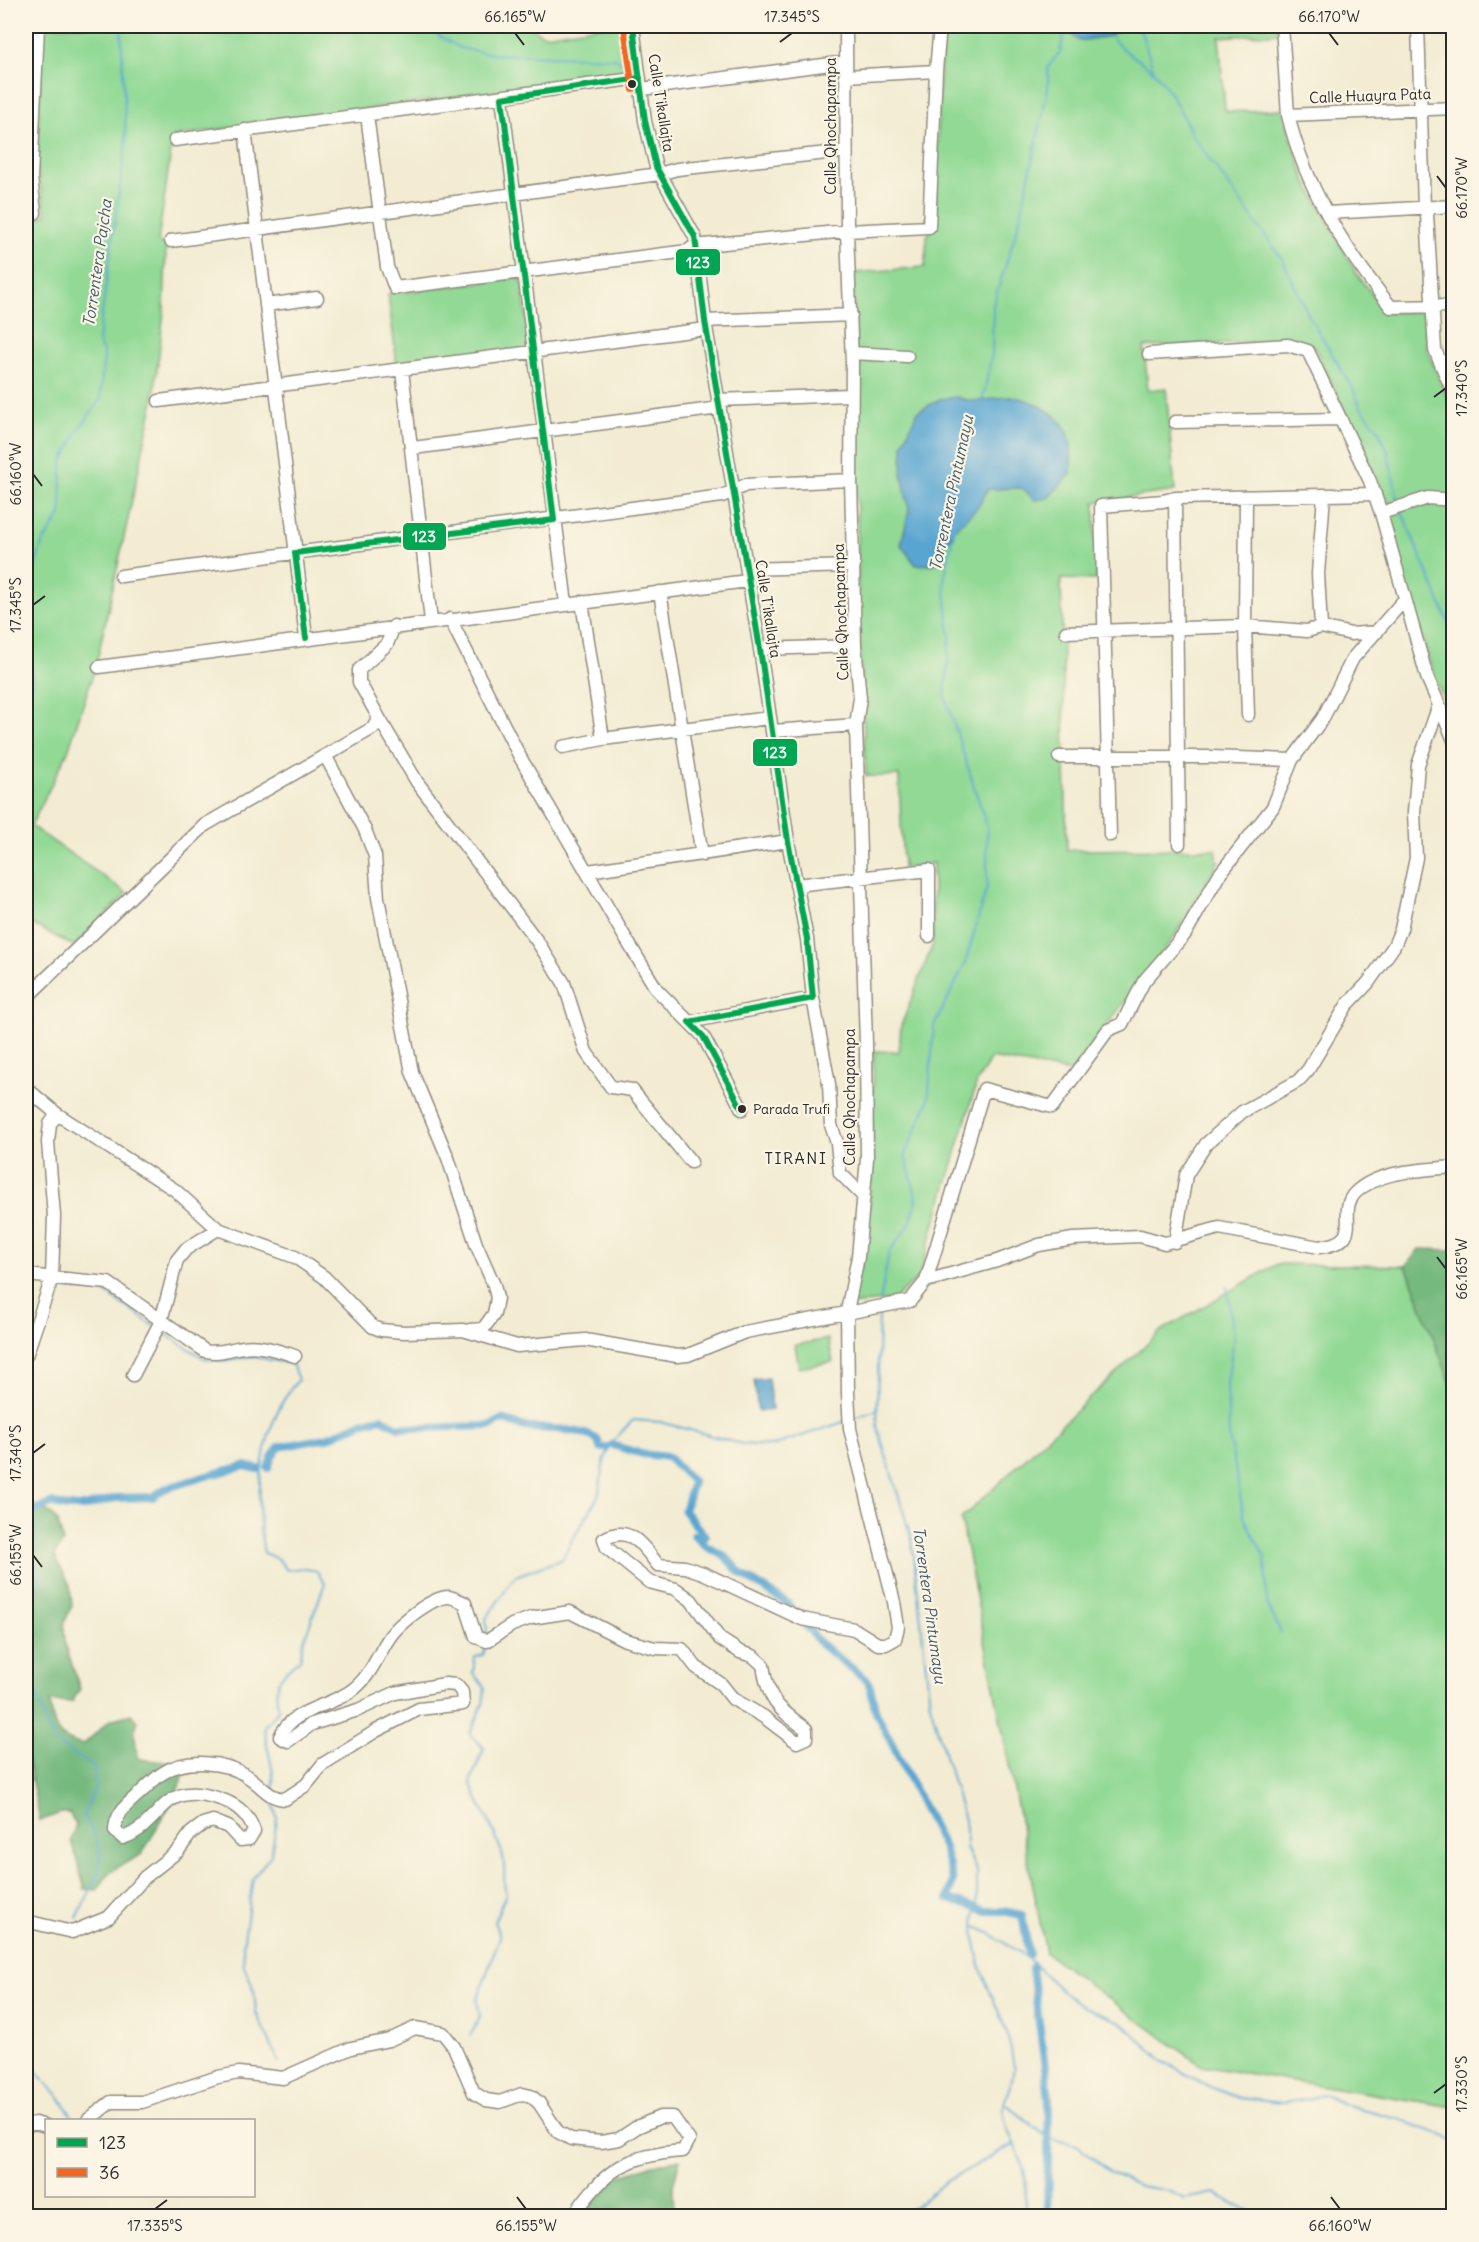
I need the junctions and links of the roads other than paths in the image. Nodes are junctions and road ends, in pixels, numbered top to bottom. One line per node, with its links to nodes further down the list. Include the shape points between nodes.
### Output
1 (38, 26): 7 (street)
2 (633, 26): 11 (street, Calle T'ikallajta)
3 (846, 26): 8 (street, Calle Qhochapampa)
4 (940, 26): 9 (street)
5 (1282, 26): 16 (street)
6 (1418, 26): 14 (street)
7 (31, 52): 21 (street)
8 (846, 62): 10 (street, Calle Qhochapampa); 11 (street)
9 (936, 71): 10 (street); 29 (street, via 929,227)
10 (846, 76): 19 (street, Calle Qhochapampa)
11 (641, 83): 12 (street); 20 (street, Calle T'ikallajta, via 645,122)
12 (502, 98): 15 (street); 22 (street)
13 (1454, 108): 14 (street, Calle Huayra Pata)
14 (1420, 109): 16 (street, Calle Huayra Pata); 24 (street)
15 (367, 115): 17 (street); 25 (street)
16 (1288, 115): 26 (street, via 1303,162)
17 (245, 130): 18 (street); 28 (street)
18 (174, 140)
19 (846, 151): 20 (street); 29 (street, Calle Qhochapampa)
20 (659, 174): 22 (street); 31 (street, Calle T'ikallajta, via 687,220 695,237)
21 (28, 177): 27 (street, via 35,213)
22 (514, 193): 25 (street); 32 (street)
23 (1454, 206): 24 (street)
24 (1424, 207): 26 (street); 36 (street)
25 (379, 211): 28 (street); 32 (street, via 387,267 395,288)
26 (1327, 213): 36 (street, via 1362,271 1391,307)
27 (26, 215)
28 (257, 228): 30 (street); 34 (street)
29 (847, 231): 31 (street); 37 (street, Calle Qhochapampa)
30 (171, 241)
31 (694, 246): 32 (street, via 688,251); 38 (street, Calle T'ikallajta)
32 (525, 271): 39 (street)
33 (317, 298): 34 (street)
34 (266, 305): 44 (street)
35 (1454, 306): 36 (street)
36 (1432, 307): 45 (street, via 1435,350)
37 (851, 315): 38 (street); 40 (street, Calle Qhochapampa)
38 (706, 325): 39 (street); 48 (street, Calle T'ikallajta)
39 (535, 351): 43 (street); 51 (street)
40 (852, 353): 42 (street); 46 (street, Calle Qhochapampa)
41 (1149, 354): 49 (street, via 1294,346 1308,351)
42 (907, 356)
43 (402, 370): 44 (street); 52 (street)
44 (275, 386): 47 (street); 63 (street)
45 (1454, 394)
46 (850, 395): 48 (street); 53 (street, Calle Qhochapampa)
47 (159, 401)
48 (719, 404): 51 (street); 54 (street, Calle T'ikallajta)
49 (1341, 419): 50 (street); 55 (street)
50 (1175, 422)
51 (544, 431): 52 (street); 61 (street)
52 (413, 448): 62 (street)
53 (851, 480): 54 (street, via 746,484); 64 (street, Calle Qhochapampa)
54 (734, 489): 61 (street, via 722,496); 65 (street, Calle T'ikallajta)
55 (1375, 494): 56 (street); 60 (street)
56 (1324, 496): 58 (street); 76 (street, via 1318,574)
57 (1175, 498): 58 (street); 75 (street); 78 (street, via 1101,506)
58 (1246, 498): 74 (street)
59 (1454, 500): 60 (street, via 1428,498)
60 (1381, 513): 68 (street)
61 (554, 520): 62 (street); 70 (street)
62 (419, 537): 63 (street); 72 (street)
63 (295, 553): 66 (street); 80 (street)
64 (854, 566): 65 (street); 81 (street, Calle Qhochapampa)
65 (747, 575): 67 (street); 82 (street, Calle T'ikallajta)
66 (121, 576)
67 (660, 592): 69 (street); 89 (street)
68 (1405, 599): 79 (street); 84 (street)
69 (582, 602): 70 (street); 91 (street)
70 (566, 604): 71 (street)
71 (450, 619): 72 (street); 103 (street, via 520,757)
72 (431, 621): 73 (street)
73 (394, 626): 80 (street); 86 (street, via 387,644 358,670 358,682)
74 (1245, 626): 75 (street); 76 (street, via 1307,631); 85 (street)
75 (1174, 627): 78 (street); 97 (street)
76 (1321, 627): 79 (street, via 1351,634)
77 (1066, 632): 78 (street)
78 (1103, 632): 94 (street)
79 (1377, 632): 98 (street, via 1353,658 1323,718)
80 (306, 638): 83 (street)
81 (855, 646): 82 (street); 88 (street, Calle Qhochapampa, via 860,698)
82 (760, 649): 87 (street, Calle T'ikallajta)
83 (99, 667)
84 (1439, 705): 92 (street); 117 (street, via 1418,765 1416,858 1394,946 1347,1005 1314,1061 1298,1080 1242,1112 1206,1144 1186,1175)
85 (1248, 715)
86 (379, 718): 95 (street, via 373,728); 113 (street, via 417,782 564,983 586,1052 611,1087 632,1090)
87 (769, 718): 89 (street); 90 (street, Calle T'ikallajta)
88 (856, 725): 90 (street); 104 (street, Calle Qhochapampa)
89 (681, 729): 91 (street); 102 (street)
90 (773, 731): 100 (street, Calle T'ikallajta)
91 (603, 739): 93 (street)
92 (1454, 740)
93 (563, 747)
94 (1106, 756): 96 (street); 97 (street); 99 (street)
95 (326, 757): 107 (street, via 205,825); 123 (street, via 375,856 378,898 412,1072 494,1285 494,1314 483,1329)
96 (1059, 757)
97 (1176, 757): 98 (street); 101 (street)
98 (1292, 760): 120 (street, via 1273,807 1219,875 1185,934 1144,981 1122,1024 1108,1030 1052,1107 984,1089)
99 (1110, 835)
100 (788, 841): 102 (street); 105 (street, Calle T'ikallajta)
101 (1179, 844)
102 (702, 855): 103 (street)
103 (588, 871): 109 (street, via 657,990)
104 (859, 876): 105 (street); 106 (street, via 929,870); 115 (street, Calle Qhochapampa, via 866,1043)
105 (796, 885): 108 (street, Calle T'ikallajta)
106 (929, 936)
107 (26, 998)
108 (813, 998): 109 (street); 115 (street, Calle T'ikallajta, via 840,1173)
109 (689, 1022): 111 (street, via 703,1036)
110 (26, 1088): 112 (street)
111 (742, 1109)
112 (57, 1114): 116 (street, via 175,1190); 119 (street, via 50,1124 48,1142 54,1216)
113 (691, 1162)
114 (1454, 1167): 117 (street, via 1385,1177 1364,1186 1352,1196 1346,1234 1336,1245 1319,1247 1219,1228)
115 (864, 1197): 121 (street, Calle Qhochapampa)
116 (218, 1229): 122 (street, via 186,1249 177,1260); 123 (street, via 295,1257 330,1283 373,1327 404,1332)
117 (1175, 1242): 120 (street, via 1140,1236 1073,1239 1039,1245)
118 (26, 1275): 119 (street)
119 (52, 1278): 122 (street, via 108,1283); 124 (street)
120 (926, 1281): 121 (street, via 910,1301)
121 (853, 1310): 123 (street, via 745,1332 677,1356 585,1340 517,1346); 127 (street, Calle Qhochapampa, via 850,1429 894,1602 898,1627 895,1639 878,1644 854,1629 802,1618 703,1573 658,1565 641,1544 625,1533 604,1539 607,1548 649,1582 676,1589 691,1600 720,1639 763,1665 766,1691 806,1729 806,1738 797,1742 733,1700 722,1684 696,1667 682,1649 655,1648 626,1640 570,1612 531,1617 487,1641 476,1637 465,1603 448,1597 426,1605 392,1634 367,1678 345,1696 284,1726 280,1737 288,1741 312,1724 395,1693 456,1685 462,1692 463,1704 419,1709 376,1731 323,1764 306,1785 285,1799 272,1798 246,1775 226,1767 197,1763 163,1772 125,1806 115,1822 115,1831 123,1838 136,1833 172,1799 196,1792 234,1804 250,1820 254,1831 249,1839 240,1840 228,1827 213,1821 203,1824 178,1851 145,1877 109,1917 72,1932)
122 (161, 1321): 125 (street, via 205,1351 245,1347); 126 (street)
123 (463, 1330)
124 (26, 1356)
125 (295, 1356)
126 (133, 1375)
127 (26, 1921)
128 (90, 2119): 131 (street, via 111,2102 142,2102 239,2073 283,2078 351,2048 389,2040 415,2028 429,2029 443,2033 454,2047 474,2093 500,2102 522,2094 531,2096 558,2132 571,2139 619,2139 660,2117 673,2117 689,2140 683,2151 634,2159 603,2176)
129 (26, 2126): 130 (street)
130 (45, 2126)
131 (573, 2217)

